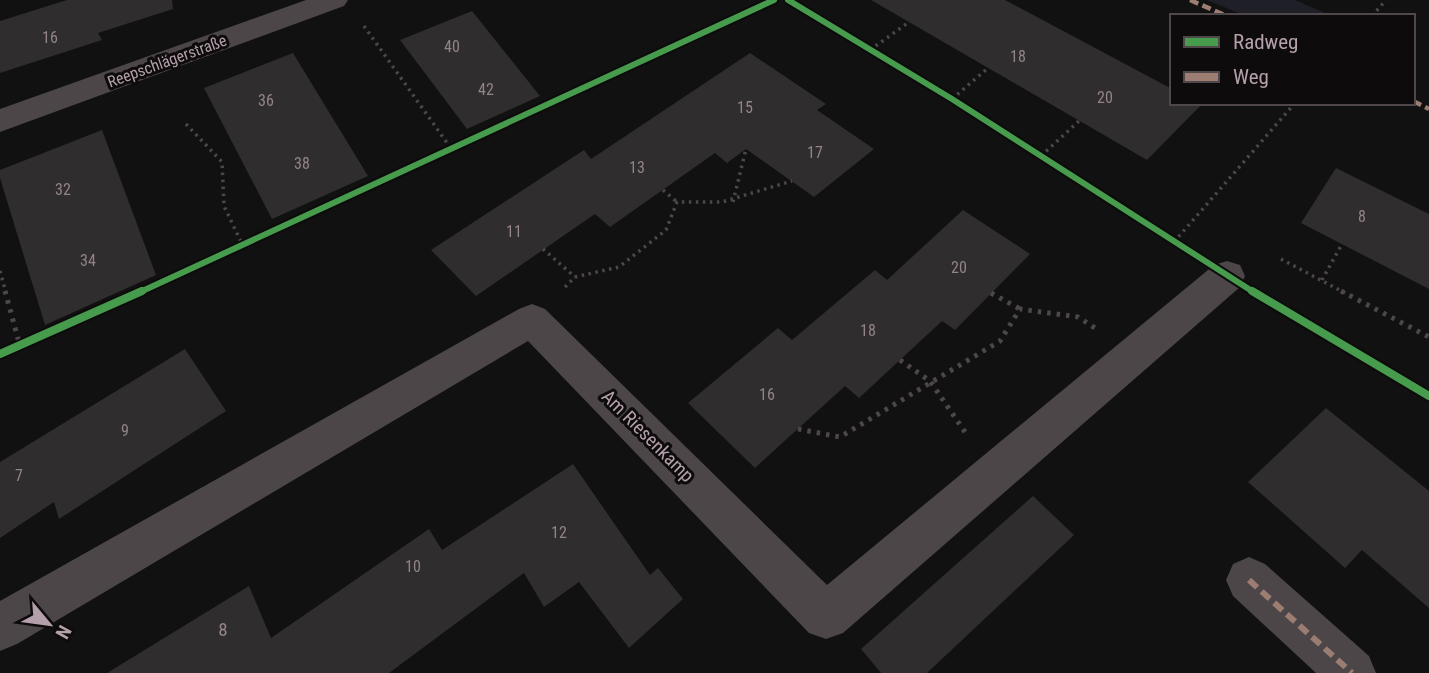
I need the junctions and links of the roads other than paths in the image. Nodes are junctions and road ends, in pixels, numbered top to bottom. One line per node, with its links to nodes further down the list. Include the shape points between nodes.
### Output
1 (334, 0): 2 (street, Reepschlägerstraße)
2 (0, 121)
3 (1227, 276): 5 (street, Am Riesenkamp, via 826,616 532,320)
4 (1249, 580): 6 (street)
5 (0, 627)
6 (1352, 673)

